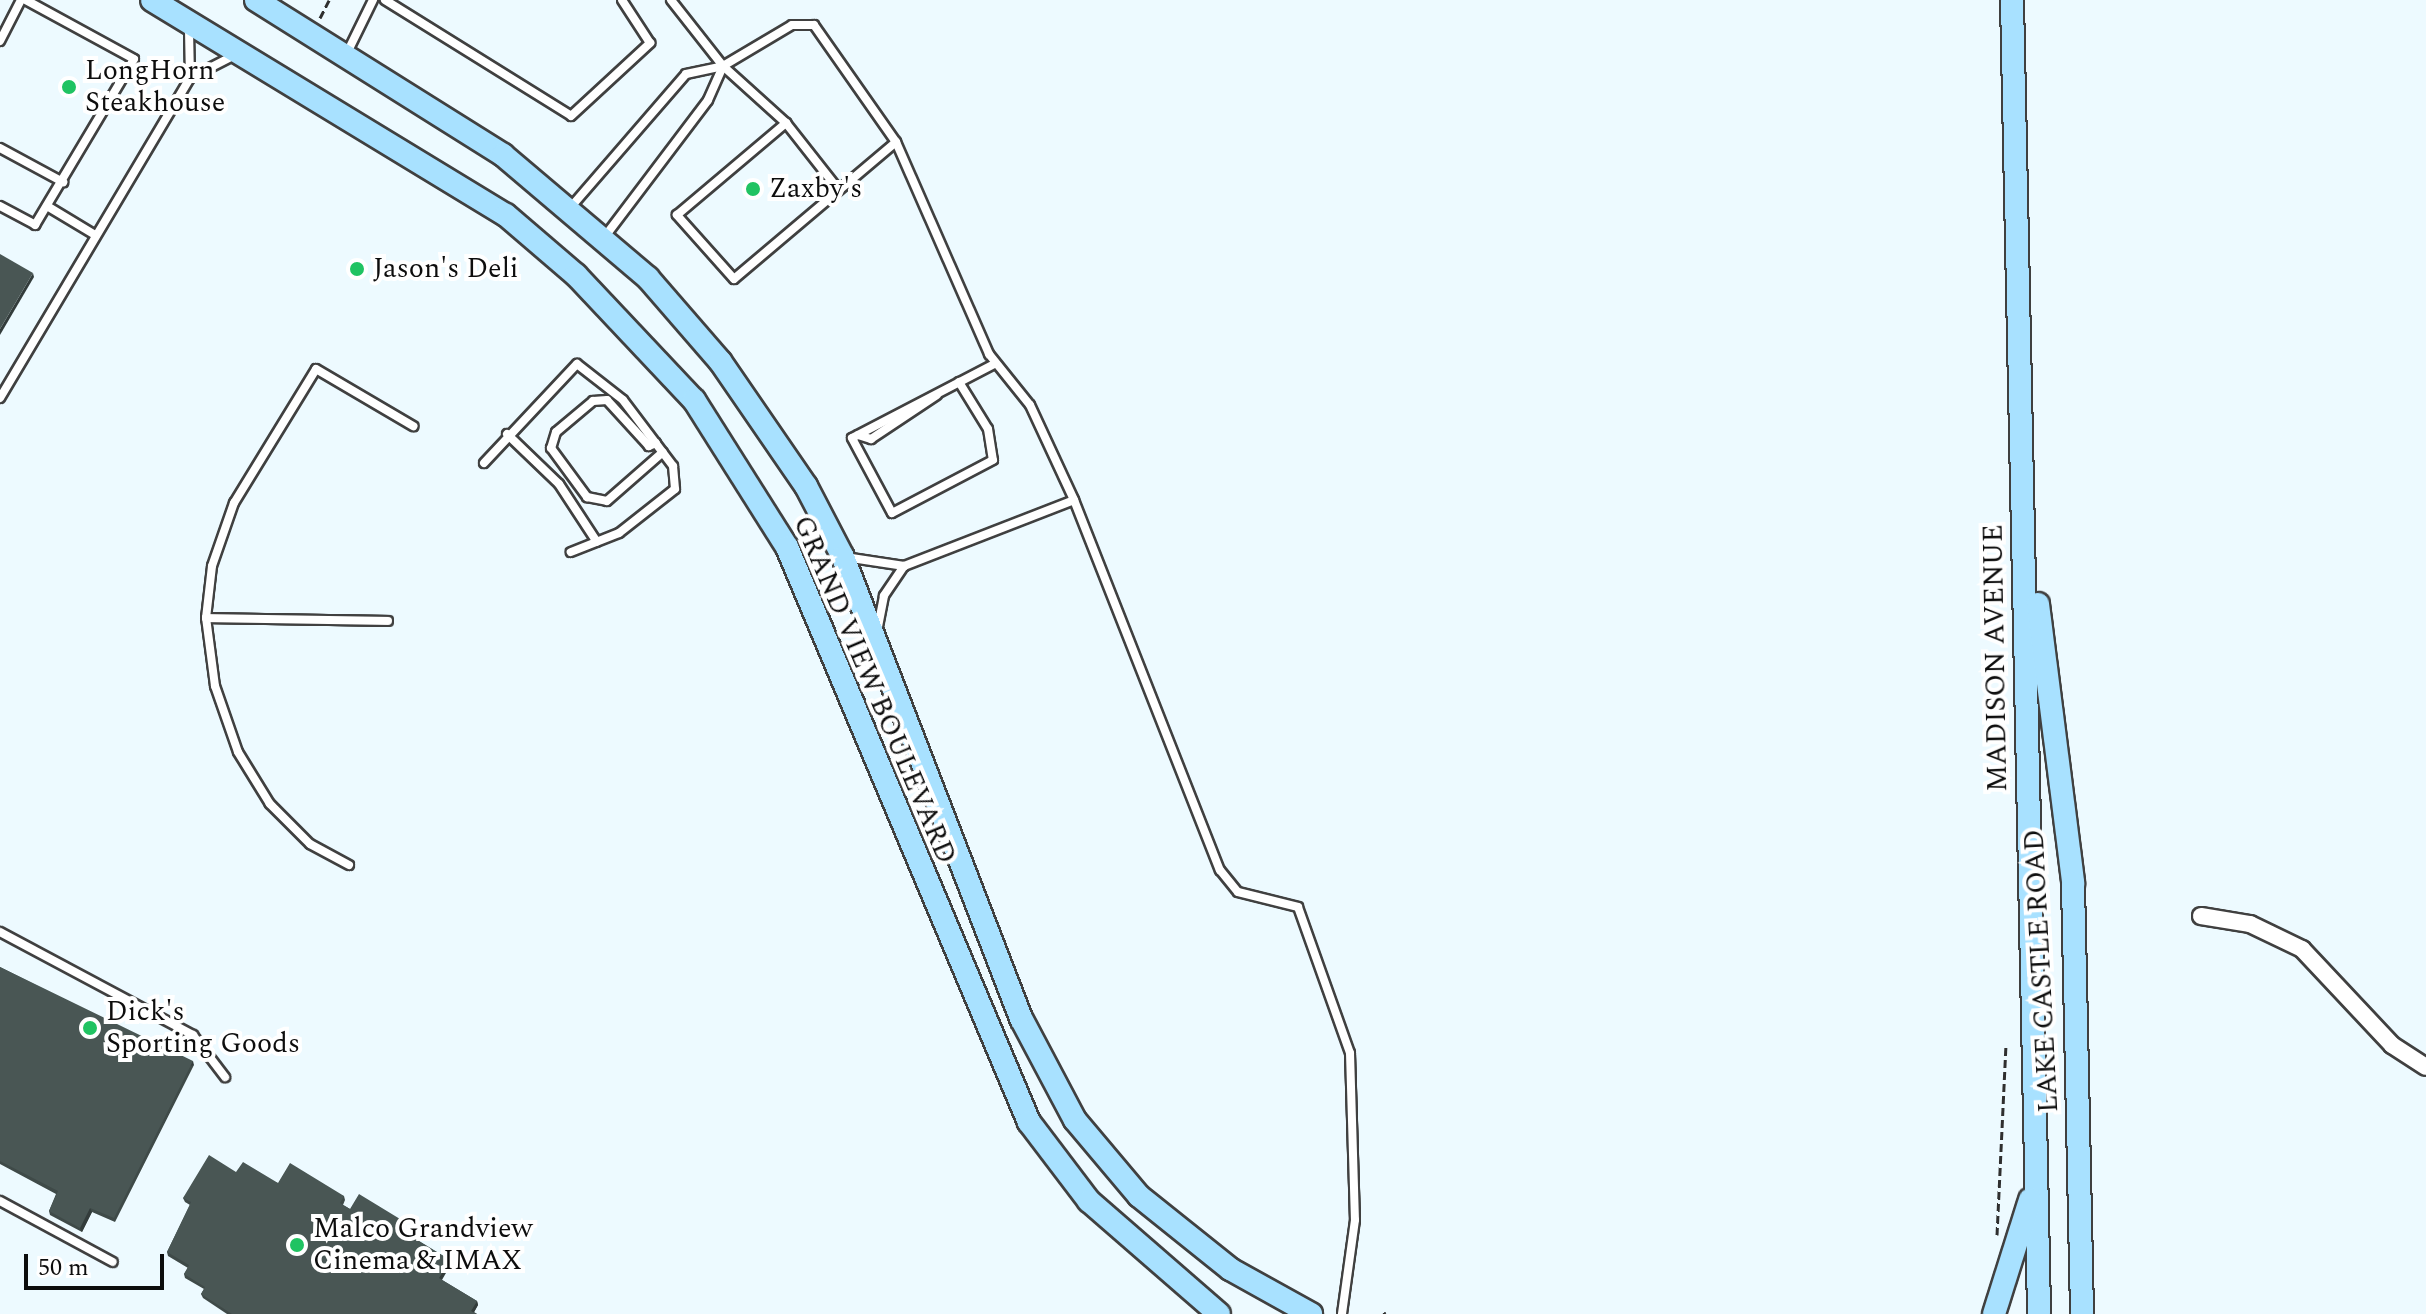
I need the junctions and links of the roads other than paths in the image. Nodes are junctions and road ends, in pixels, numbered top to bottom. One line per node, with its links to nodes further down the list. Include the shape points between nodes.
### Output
1 (24, 0): 10 (lane); 18 (lane, via 134,59)
2 (152, 0): 9 (main road, GRAND VIEW BOULEVARD)
3 (256, 0): 12 (main road, GRAND VIEW BOULEVARD)
4 (373, 0): 12 (lane)
5 (385, 0): 6 (lane, via 571,116 650,43)
6 (622, 0)
7 (671, 0): 13 (lane)
8 (2012, 0): 33 (main road, MADISON AVENUE)
9 (187, 21): 11 (main road, GRAND VIEW BOULEVARD); 14 (lane)
10 (0, 41)
11 (243, 53): 14 (lane); 51 (main road, GRAND VIEW BOULEVARD, via 506,215 576,275 694,400 787,547 1029,1122 1089,1201)
12 (347, 54): 22 (main road, GRAND VIEW BOULEVARD, via 503,155)
13 (723, 66): 15 (lane); 16 (lane, via 792,25 814,25); 22 (lane, via 686,74); 24 (lane, via 708,100)
14 (190, 78): 23 (lane)
15 (786, 123): 19 (lane); 19 (lane, via 677,215 734,279)
16 (896, 142): 19 (lane); 25 (lane)
17 (0, 148): 18 (lane)
18 (63, 182): 21 (lane)
19 (838, 189)
20 (0, 206): 21 (lane, via 35,225)
21 (47, 206): 23 (lane)
22 (570, 209): 24 (main road, GRAND VIEW BOULEVARD)
23 (95, 235): 27 (lane)
24 (603, 239): 37 (main road, GRAND VIEW BOULEVARD, via 720,361 806,486)
25 (996, 363): 26 (lane); 34 (lane, via 1030,405)
26 (959, 382): 26 (lane, via 988,429 993,460 892,513 852,438)
27 (0, 398)
28 (413, 426): 39 (lane, via 316,369 234,503 212,566)
29 (507, 434): 30 (lane, via 577,364 623,400); 32 (lane); 35 (lane, via 559,484)
30 (656, 443): 31 (lane); 31 (lane, via 649,446 607,400 593,401 556,432 551,448 587,497 607,501)
31 (663, 452): 35 (lane, via 678,475 675,489)
32 (484, 463)
33 (2023, 484): 47 (main road, MADISON AVENUE); 50 (main road, LAKE CASTLE ROAD, via 2073,883)
34 (1074, 500): 38 (lane); 53 (lane, via 1220,870 1238,892 1298,907 1350,1053 1355,1220)
35 (597, 542): 36 (lane)
36 (571, 552)
37 (843, 557): 38 (lane); 41 (main road, GRAND VIEW BOULEVARD)
38 (904, 566): 41 (lane, via 884,596)
39 (206, 618): 40 (lane); 42 (lane, via 215,686 238,752 270,804 310,844)
40 (388, 621)
41 (877, 632): 52 (main road, GRAND VIEW BOULEVARD, via 1022,1020 1075,1120 1139,1196 1230,1269)
42 (349, 865)
43 (2201, 916): 45 (street, via 2250,924 2302,949 2392,1045)
44 (0, 932): 46 (lane, via 193,1035)
45 (2426, 1067)
46 (225, 1077)
47 (2037, 1172): 54 (main road); 55 (main road, MADISON AVENUE)
48 (0, 1201): 49 (lane)
49 (113, 1262)
50 (2086, 1308)
51 (1219, 1314)
52 (1311, 1314)
53 (1342, 1314)
54 (1994, 1314)
55 (2039, 1314)

